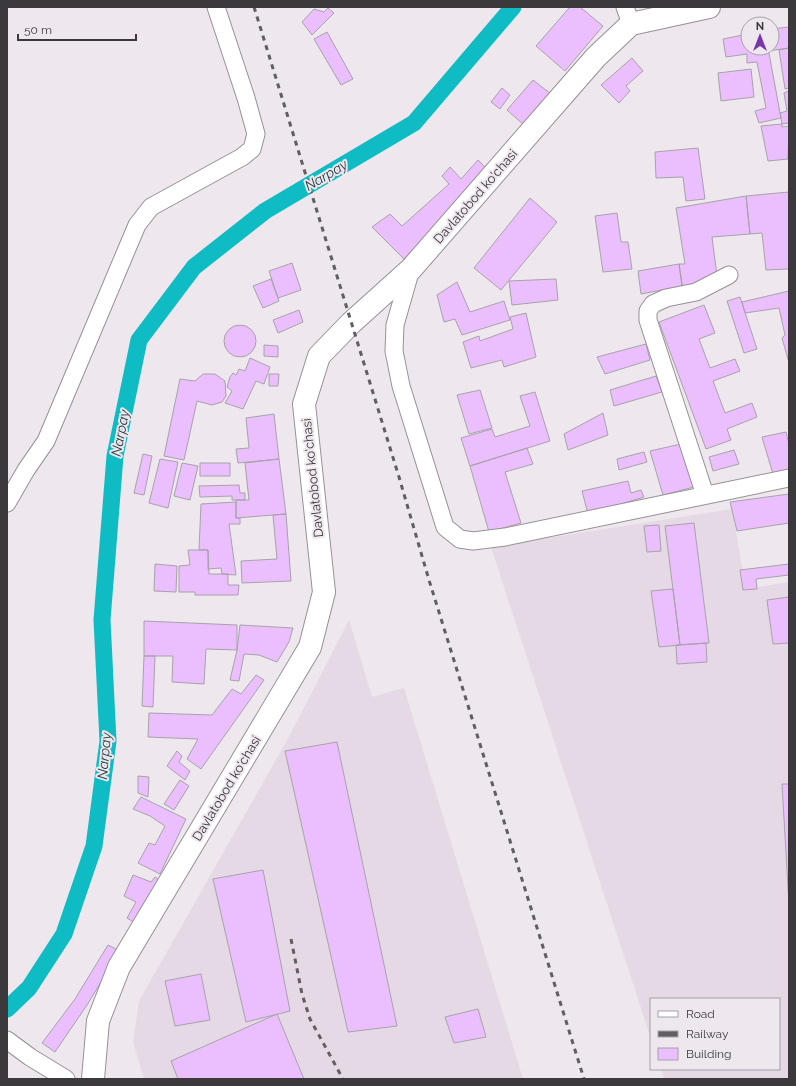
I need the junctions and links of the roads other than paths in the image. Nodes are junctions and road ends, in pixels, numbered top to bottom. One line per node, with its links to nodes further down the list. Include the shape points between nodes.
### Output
1 (216, 7): 8 (street, via 256,134 252,149 151,207 137,224 46,441)
2 (710, 7): 3 (street, Davlatobod ko'chasi)
3 (628, 16): 4 (street, Davlatobod ko'chasi, via 596,57)
4 (411, 269): 7 (street, via 395,325 394,351 401,386 446,527 460,539 473,541 505,537); 11 (street, Davlatobod ko'chasi, via 319,356 304,404 324,592 310,647 118,967 98,1021)
5 (729, 275): 7 (street, via 696,292 666,298 653,304 648,311 648,320)
6 (789, 478): 7 (street)
7 (705, 495)
8 (7, 503)
9 (7, 1040): 10 (street)
10 (66, 1079)
11 (93, 1079)

